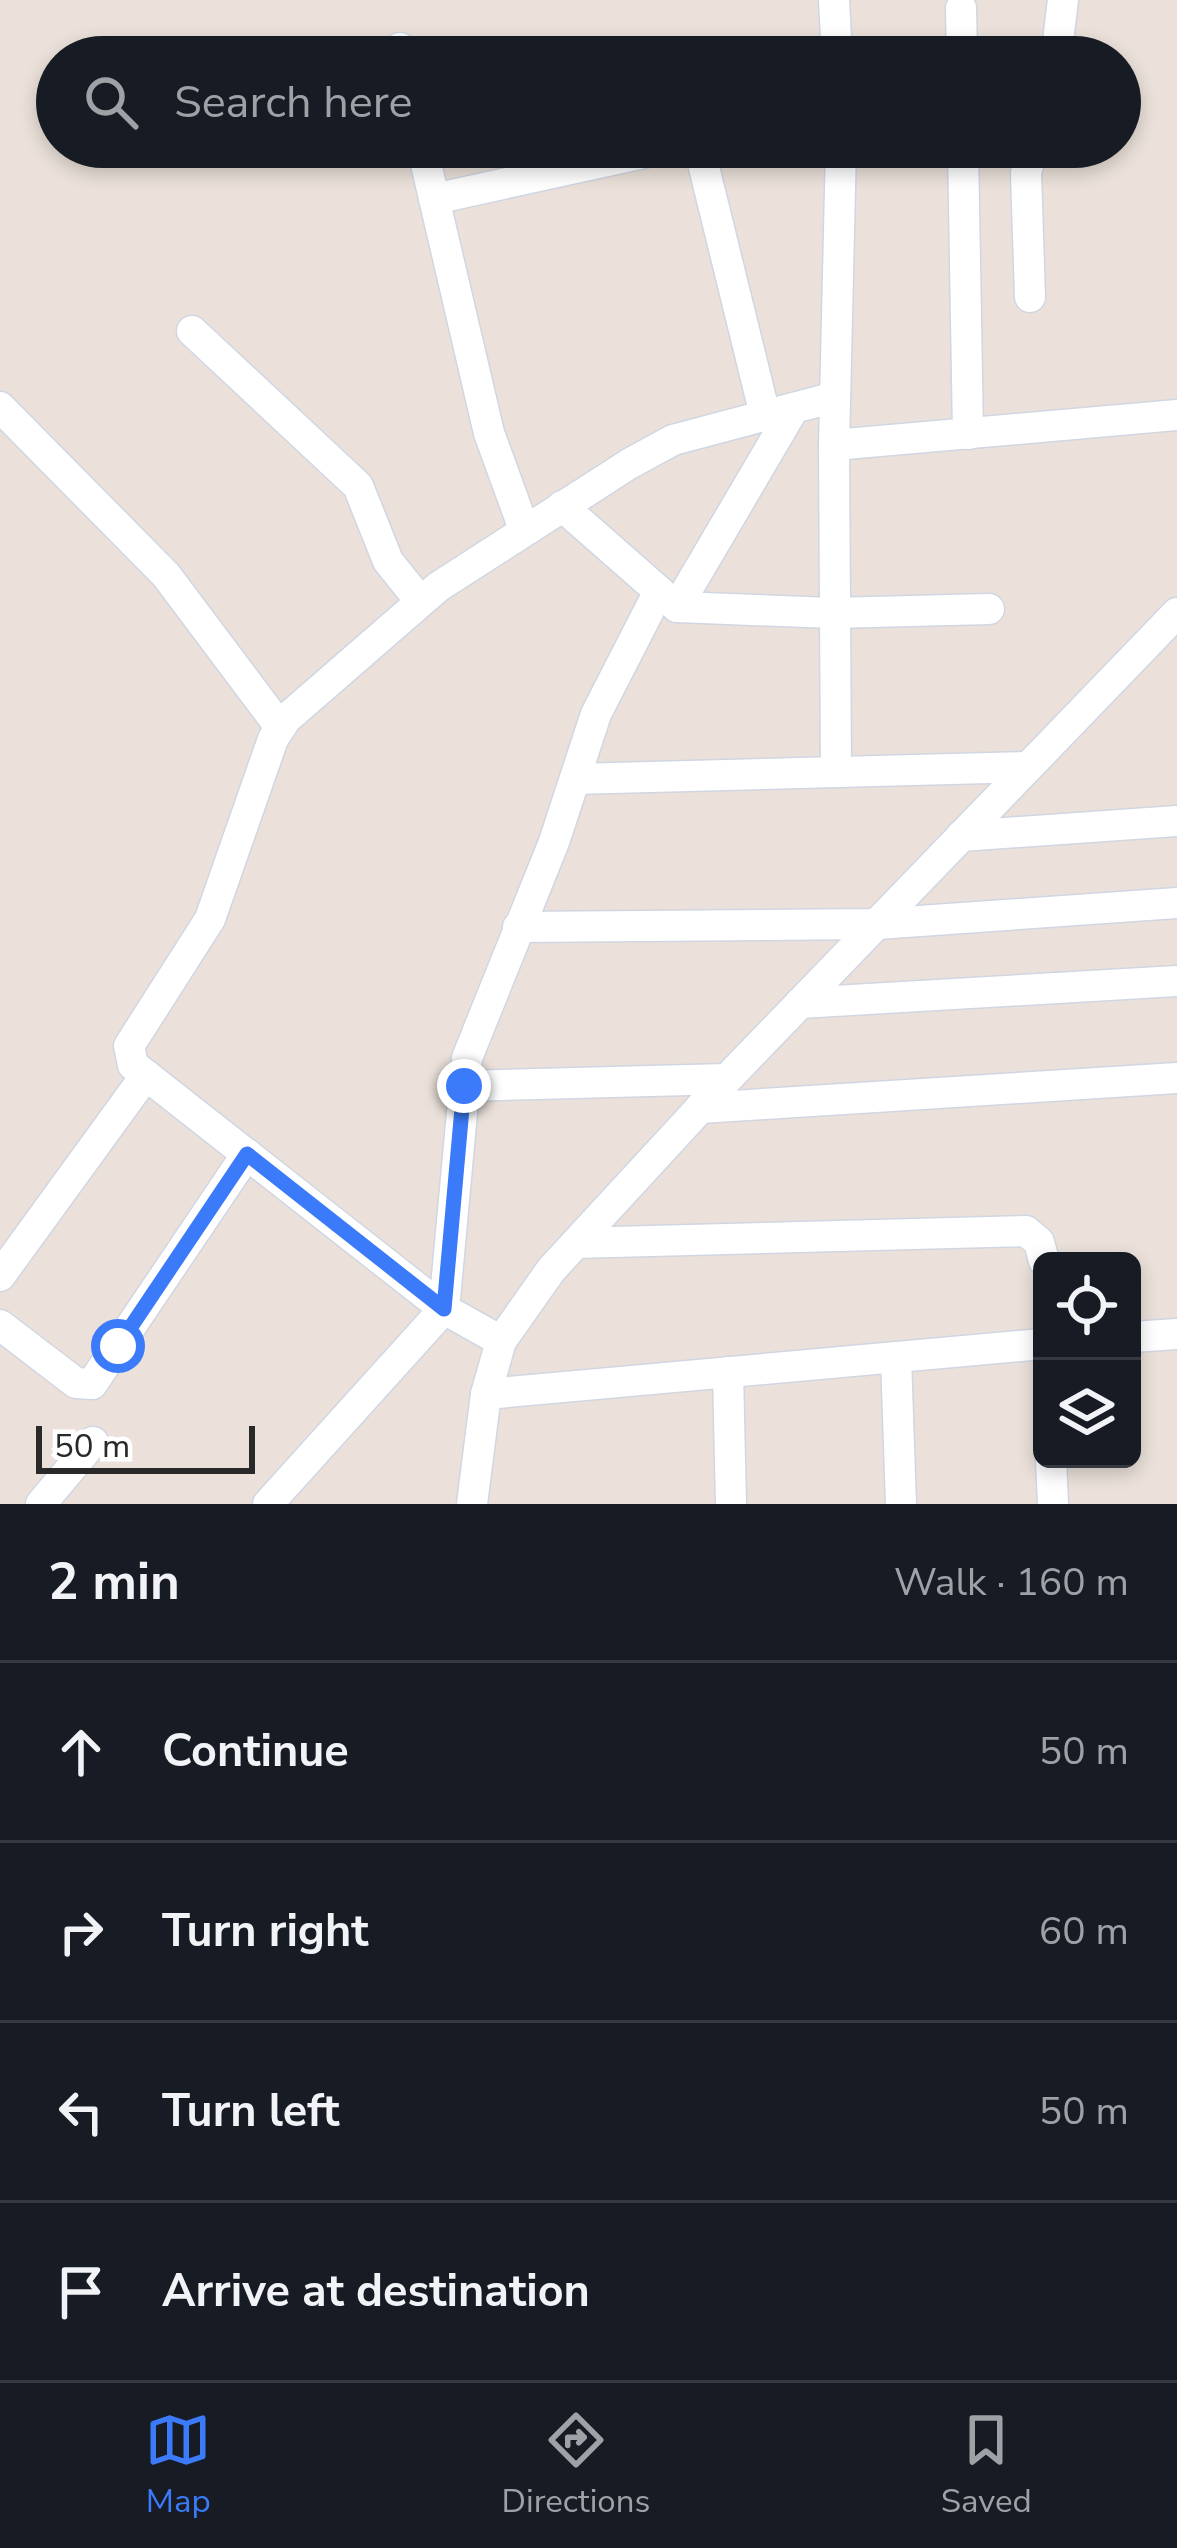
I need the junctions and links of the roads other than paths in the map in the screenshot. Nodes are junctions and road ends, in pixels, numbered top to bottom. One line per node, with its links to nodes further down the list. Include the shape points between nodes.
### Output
1 (834, 0): 4 (street)
2 (1063, 0): 6 (street)
3 (961, 8): 5 (street)
4 (836, 36)
5 (962, 36)
6 (1059, 36)
7 (427, 168): 13 (street)
8 (575, 168): 13 (street)
9 (705, 168): 18 (street)
10 (841, 168): 16 (street)
11 (963, 168): 20 (street)
12 (1027, 168): 14 (street)
13 (434, 199): 23 (street, via 489,434)
14 (1030, 297)
15 (192, 331): 24 (street, via 358,486 388,561)
16 (835, 397): 18 (street); 21 (street)
17 (0, 407): 29 (street, via 166,575)
18 (780, 412): 22 (street, via 674,440); 25 (street)
19 (1177, 415): 20 (street)
20 (968, 434): 21 (street)
21 (833, 445): 28 (street)
22 (562, 506): 23 (street); 25 (street)
23 (524, 529): 24 (street)
24 (420, 601): 29 (street)
25 (667, 601): 28 (street); 32 (street, via 596,714)
26 (988, 610): 28 (street)
27 (1177, 613): 30 (street)
28 (832, 614): 31 (street)
29 (280, 728): 40 (street, via 210,919 129,1046 129,1060)
30 (1028, 767): 31 (street); 34 (street)
31 (836, 772): 32 (street)
32 (575, 779): 37 (street)
33 (1177, 821): 34 (street)
34 (961, 836): 36 (street)
35 (1177, 903): 36 (street)
36 (877, 923): 37 (street); 39 (street)
37 (518, 927): 43 (street, via 476,1025)
38 (1177, 981): 39 (street)
39 (800, 1003): 41 (street)
40 (146, 1075): 45 (street); 48 (street)
41 (727, 1078): 43 (street); 44 (street)
42 (1177, 1078): 44 (street)
43 (464, 1086): 49 (street)
44 (700, 1108): 46 (street)
45 (247, 1154): 49 (street); 50 (street, via 92,1384 76,1383)
46 (577, 1243): 47 (street, via 1025,1231); 53 (street)
47 (1041, 1252)
48 (0, 1276)
49 (444, 1309): 53 (street); 61 (street)
50 (0, 1324)
51 (1177, 1334): 52 (street)
52 (1141, 1336)
53 (501, 1341): 57 (street)
54 (1033, 1345): 55 (street)
55 (896, 1357): 56 (street); 64 (street)
56 (728, 1372): 57 (street); 63 (street)
57 (486, 1394): 62 (street)
58 (92, 1442): 60 (street)
59 (1051, 1468): 65 (street)
60 (41, 1504)
61 (268, 1504)
62 (472, 1504)
63 (731, 1504)
64 (901, 1504)
65 (1053, 1504)

